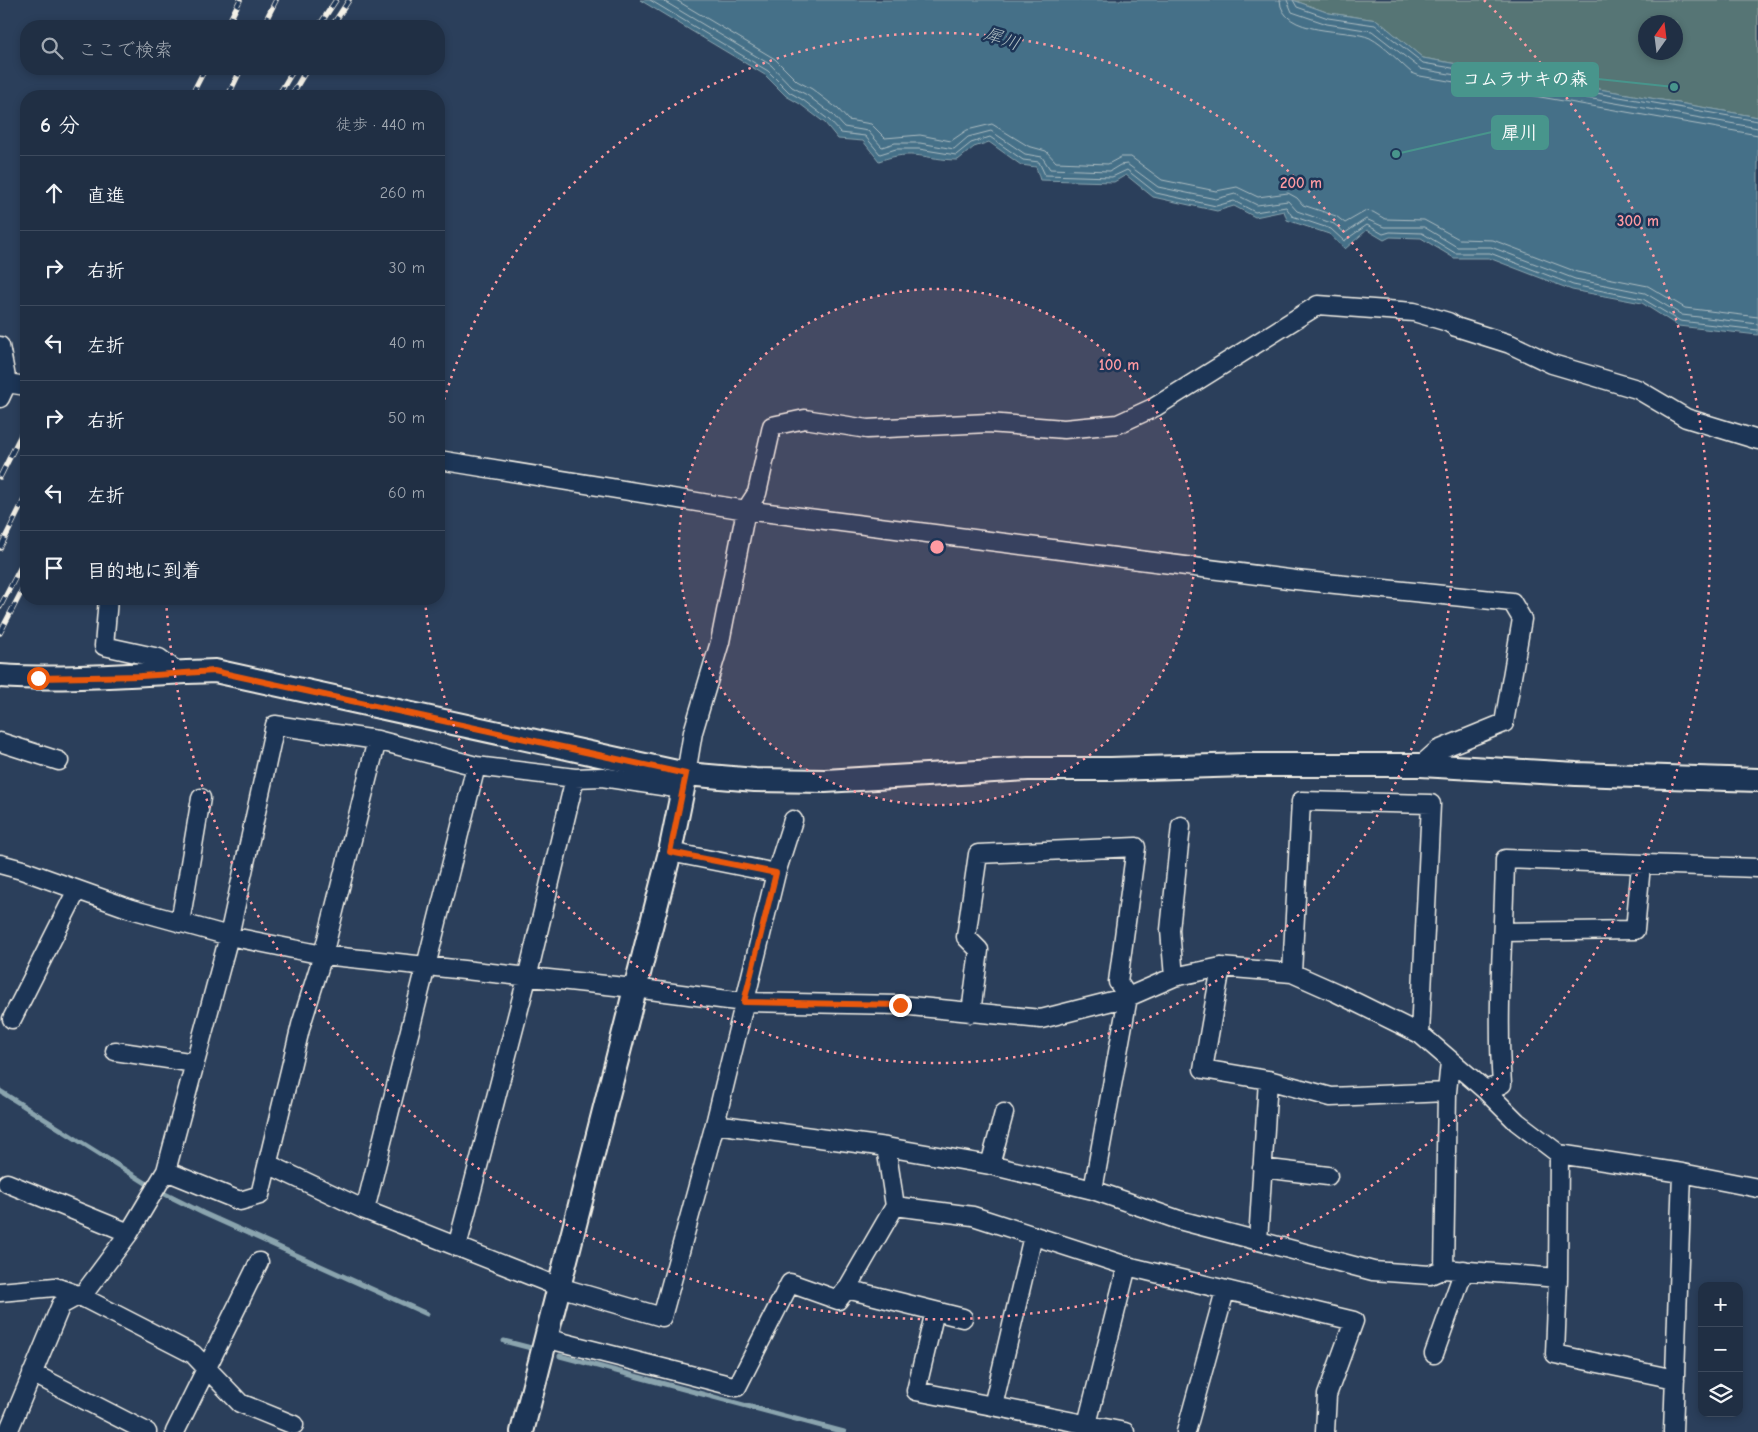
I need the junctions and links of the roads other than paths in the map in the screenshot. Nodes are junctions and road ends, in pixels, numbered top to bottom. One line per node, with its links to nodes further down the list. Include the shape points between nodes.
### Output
1 (0, 346): 3 (street)
2 (20, 387): 3 (street)
3 (4, 390)
4 (1758, 440): 6 (street, via 1686,418 1637,389 1552,364 1510,344 1439,319 1414,312 1318,305 1155,407 1118,424 1064,429 988,423 867,429 805,419 772,426 757,493)
5 (445, 461): 6 (street)
6 (746, 510): 13 (street, via 1296,580 1512,602 1522,618 1504,722 1438,750); 17 (street, via 720,642 693,732)
7 (107, 605): 8 (street, via 104,646 159,658)
8 (178, 672): 9 (street, via 141,676); 17 (street, via 214,671)
9 (0, 676)
10 (377, 740): 14 (street); 29 (street, via 276,724); 30 (street)
11 (0, 742): 12 (street)
12 (59, 761)
13 (1421, 765): 16 (street); 17 (street, via 1247,764 1028,769 825,781)
14 (476, 766): 15 (street); 31 (street)
15 (575, 778): 17 (street); 35 (street)
16 (1758, 780)
17 (684, 781): 21 (street)
18 (201, 798): 27 (street)
19 (793, 820): 25 (street)
20 (1181, 826): 34 (street, via 1170,930)
21 (670, 852): 25 (street); 36 (street)
22 (0, 864): 26 (street)
23 (1641, 865): 24 (street); 28 (street, via 1635,930); 28 (street, via 1505,859)
24 (1758, 868)
25 (776, 873): 38 (street)
26 (77, 890): 27 (street); 40 (street)
27 (180, 923): 29 (street)
28 (1504, 932): 46 (street, via 1498,1040 1502,1084)
29 (229, 936): 30 (street); 44 (street)
30 (323, 955): 31 (street); 52 (street, via 301,1025)
31 (426, 967): 35 (street); 62 (street)
32 (1221, 967): 33 (street); 34 (street); 45 (street, via 1203,1069)
33 (1292, 973): 41 (street); 41 (street, via 1301,801 1430,804)
34 (1174, 977): 37 (street)
35 (527, 978): 36 (street); 66 (street)
36 (634, 988): 38 (street); 72 (street)
37 (1128, 997): 39 (street, via 1041,1018); 39 (street, via 1118,982 1136,847 978,854 966,937 979,950); 60 (street)
38 (744, 1002): 39 (street, via 900,1005); 49 (street)
39 (972, 1013)
40 (12, 1019)
41 (1420, 1034): 43 (street)
42 (115, 1051): 44 (street)
43 (1450, 1062): 46 (street); 47 (street)
44 (195, 1063): 55 (street)
45 (1268, 1080): 47 (street, via 1331,1097); 54 (street)
46 (1485, 1090): 51 (street, via 1516,1122)
47 (1447, 1092): 69 (street)
48 (1004, 1113): 53 (street)
49 (715, 1124): 50 (street); 72 (street, via 662,1317)
50 (886, 1147): 53 (street); 61 (street)
51 (1559, 1154): 56 (street); 71 (street)
52 (268, 1164): 55 (street, via 260,1195 240,1201); 62 (street)
53 (990, 1165): 60 (street)
54 (1262, 1168): 57 (street); 65 (street)
55 (166, 1171): 63 (street)
56 (1682, 1173): 59 (street); 83 (street)
57 (1328, 1176)
58 (7, 1183): 63 (street)
59 (1758, 1188)
60 (1093, 1190): 65 (street, via 1179,1220)
61 (895, 1206): 64 (street, via 973,1216); 73 (street)
62 (365, 1210): 66 (street)
63 (129, 1233): 76 (street, via 85,1292)
64 (1033, 1236): 68 (street); 84 (street)
65 (1258, 1241): 69 (street, via 1373,1271 1430,1275)
66 (457, 1247): 72 (street)
67 (259, 1262): 81 (street)
68 (1127, 1266): 74 (street); 85 (street)
69 (1444, 1269): 70 (street)
70 (1464, 1270): 71 (street); 80 (street)
71 (1558, 1278): 83 (street, via 1555,1354)
72 (559, 1287): 79 (street)
73 (847, 1289): 77 (street); 79 (street, via 838,1300 790,1283 737,1387)
74 (1225, 1291): 92 (street); 93 (street, via 1354,1321 1327,1395)
75 (0, 1292): 76 (street, via 55,1287)
76 (78, 1295): 81 (street, via 193,1354); 82 (street, via 61,1305)
77 (935, 1311): 78 (street); 84 (street, via 916,1391)
78 (963, 1318)
79 (546, 1338): 90 (street)
80 (1434, 1354)
81 (207, 1369): 86 (street, via 240,1403); 89 (street)
82 (32, 1373): 87 (street); 88 (street)
83 (1675, 1379): 94 (street)
84 (993, 1406): 85 (street)
85 (1087, 1424): 91 (street)
86 (294, 1425)
87 (8, 1432)
88 (147, 1432)
89 (175, 1432)
90 (522, 1432)
91 (1125, 1432)
92 (1186, 1432)
93 (1325, 1432)
94 (1672, 1432)

